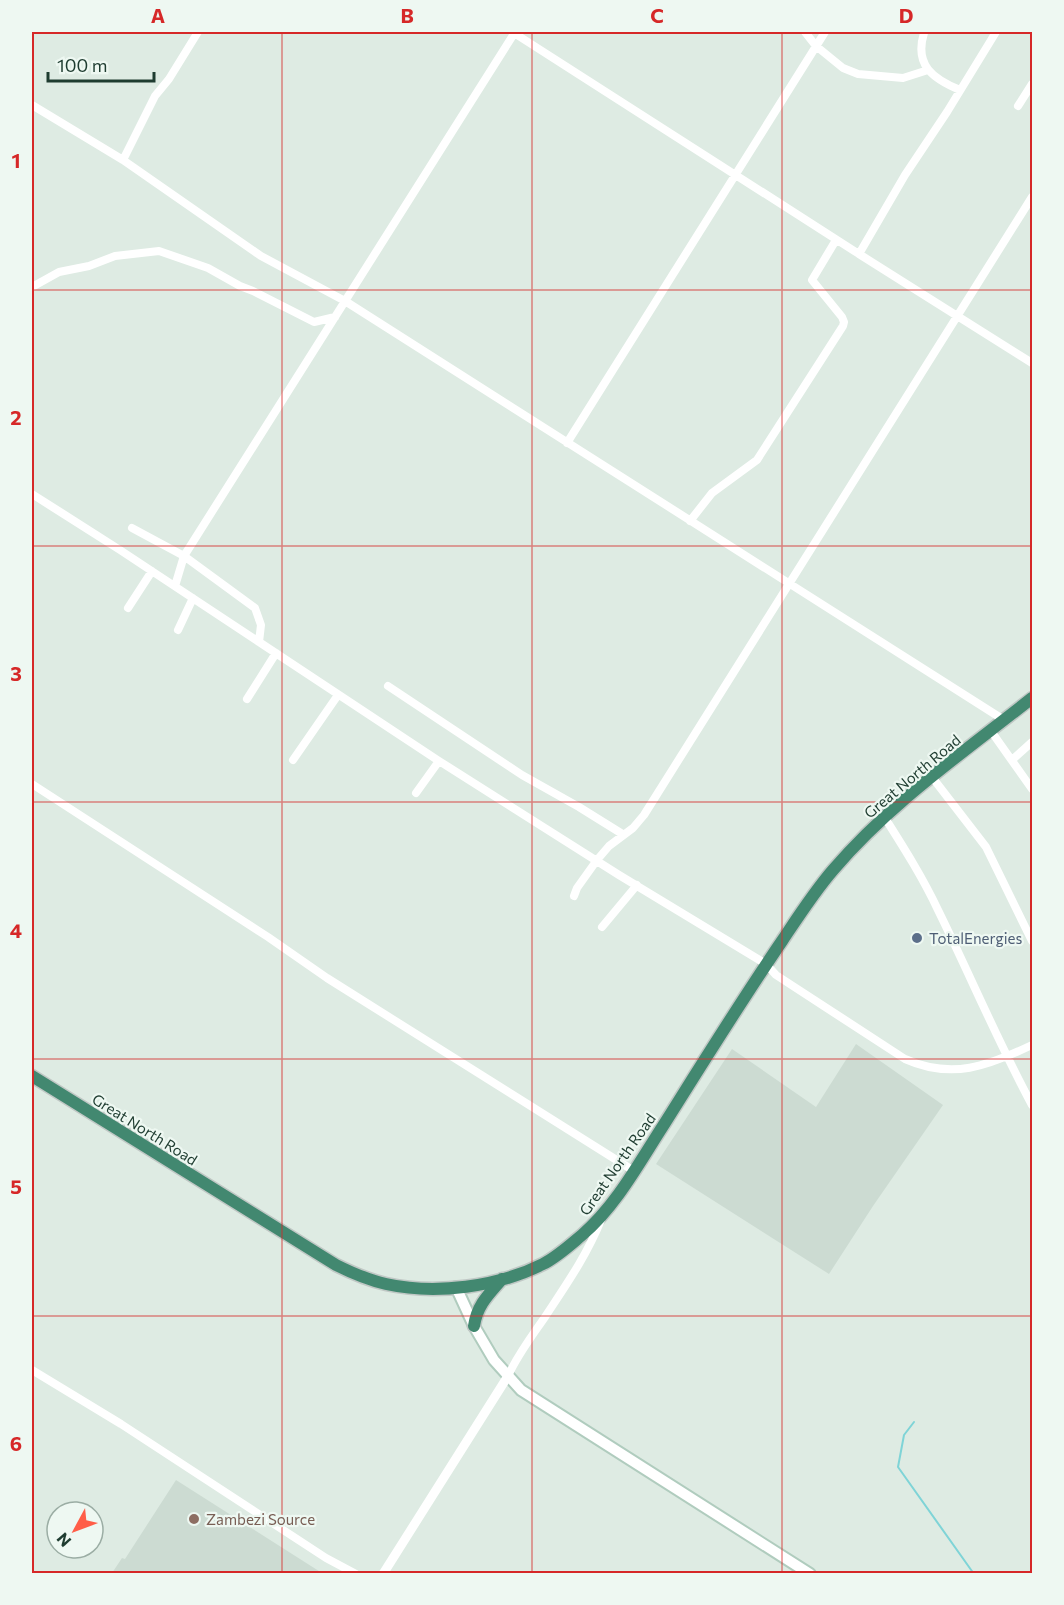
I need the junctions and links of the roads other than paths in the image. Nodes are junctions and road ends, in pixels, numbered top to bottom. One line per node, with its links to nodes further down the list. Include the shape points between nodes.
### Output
1 (198, 32): 13 (street, via 155,96)
2 (514, 32): 14 (street); 19 (street)
3 (804, 32): 7 (street)
4 (825, 32): 7 (street)
5 (996, 32): 10 (street)
6 (924, 33): 8 (street, via 922,55)
7 (816, 46): 8 (street, via 843,68 858,74 903,78); 14 (street)
8 (928, 70): 10 (street)
9 (1032, 84): 12 (street)
10 (960, 90): 17 (street)
11 (32, 105): 13 (street)
12 (1018, 106)
13 (123, 159): 19 (street, via 261,256)
14 (735, 175): 16 (street); 23 (street)
15 (1032, 197): 20 (street)
16 (836, 240): 17 (street); 25 (street, via 812,279 842,317 843,326 757,460 712,493)
17 (859, 254): 20 (street)
18 (32, 287): 21 (street, via 74,267 115,256 159,251 208,268 314,322)
19 (345, 302): 21 (street); 23 (street)
20 (958, 314): 22 (street); 29 (street)
21 (335, 317): 27 (street)
22 (1032, 363)
23 (567, 443): 25 (street)
24 (32, 494): 28 (street)
25 (690, 521): 29 (street)
26 (132, 528): 27 (street)
27 (184, 556): 30 (street); 34 (street, via 255,608 261,625)
28 (152, 571): 30 (street); 32 (street)
29 (790, 583): 40 (street); 51 (street, via 644,815)
30 (174, 586): 31 (street)
31 (193, 598): 33 (street); 34 (street)
32 (128, 608)
33 (178, 630)
34 (259, 642): 35 (street)
35 (276, 653): 37 (street); 39 (street)
36 (388, 686): 51 (street, via 522,775)
37 (338, 695): 43 (street); 45 (street)
38 (1032, 698): 40 (highway, Great North Road)
39 (247, 699)
40 (1004, 720): 41 (highway, Great North Road)
41 (991, 731): 44 (street); 46 (highway, Great North Road)
42 (1032, 742): 44 (street)
43 (293, 760)
44 (1012, 760): 48 (street)
45 (439, 761): 49 (street); 52 (street)
46 (932, 777): 50 (highway, Great North Road); 56 (street, via 986,848)
47 (32, 784): 62 (street, via 327,978)
48 (1032, 789)
49 (416, 793)
50 (885, 818): 57 (highway, Great North Road, via 832,870); 59 (street, via 938,909)
51 (624, 835): 52 (street)
52 (597, 860): 53 (street); 54 (street)
53 (637, 885): 55 (street); 57 (street)
54 (574, 896)
55 (602, 927)
56 (1032, 941)
57 (766, 964): 59 (street, via 776,975 905,1059 922,1066 942,1071 966,1070); 62 (highway, Great North Road)
58 (1032, 1046): 59 (street)
59 (1006, 1058): 61 (street)
60 (32, 1076): 65 (highway, Great North Road, via 336,1265 386,1284)
61 (1032, 1106)
62 (634, 1171): 63 (highway, Great North Road)
63 (604, 1213): 64 (highway, Great North Road, via 584,1234 544,1263); 68 (street, via 590,1247 516,1357)
64 (502, 1279): 65 (highway, Great North Road); 66 (highway, via 477,1309)
65 (456, 1287): 66 (main road)
66 (474, 1326): 68 (main road)
67 (32, 1370): 69 (street)
68 (508, 1376): 70 (street); 71 (main road, via 521,1390 577,1427)
69 (356, 1574)
70 (383, 1574)
71 (810, 1574)

